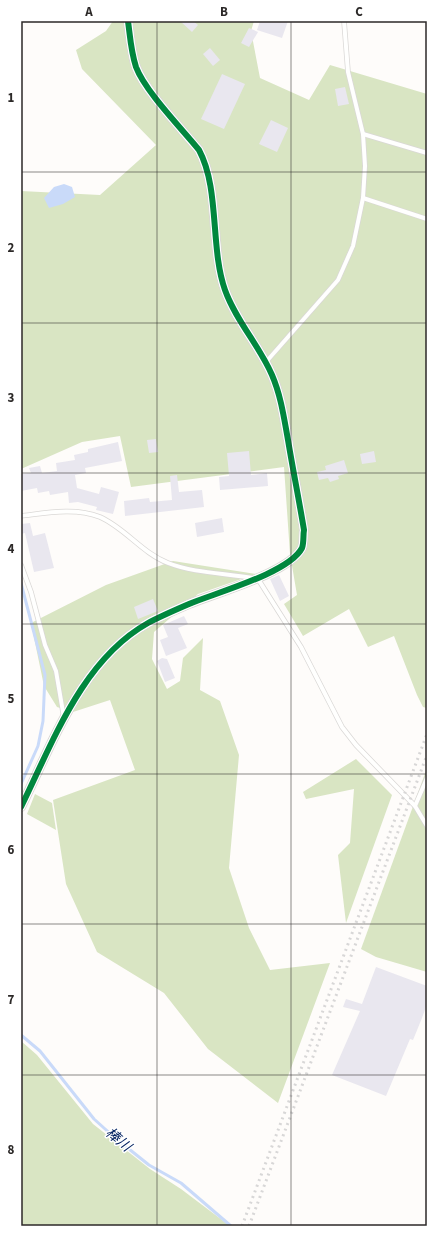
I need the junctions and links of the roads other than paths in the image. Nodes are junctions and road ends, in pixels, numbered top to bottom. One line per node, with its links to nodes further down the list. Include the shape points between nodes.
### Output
1 (128, 21): 7 (street, via 137,68 148,87 199,150 204,160 214,216 219,266 225,290 236,315)
2 (344, 21): 3 (lane, via 348,72)
3 (363, 134): 4 (lane); 5 (lane)
4 (427, 153)
5 (363, 198): 6 (lane); 7 (lane, via 353,246 338,280)
6 (427, 220)
7 (266, 362): 10 (street, via 281,402 304,530 302,548 288,561)
8 (21, 516): 10 (lane, via 68,511 86,513 101,518 150,555 169,564)
9 (21, 565): 11 (lane, via 45,645 56,671)
10 (258, 579): 11 (street, via 189,604 130,633 98,666); 13 (lane, via 301,647 342,727)
11 (64, 718): 14 (street)
12 (427, 778): 13 (lane)
13 (415, 806): 15 (lane)
14 (21, 807)
15 (427, 826)

